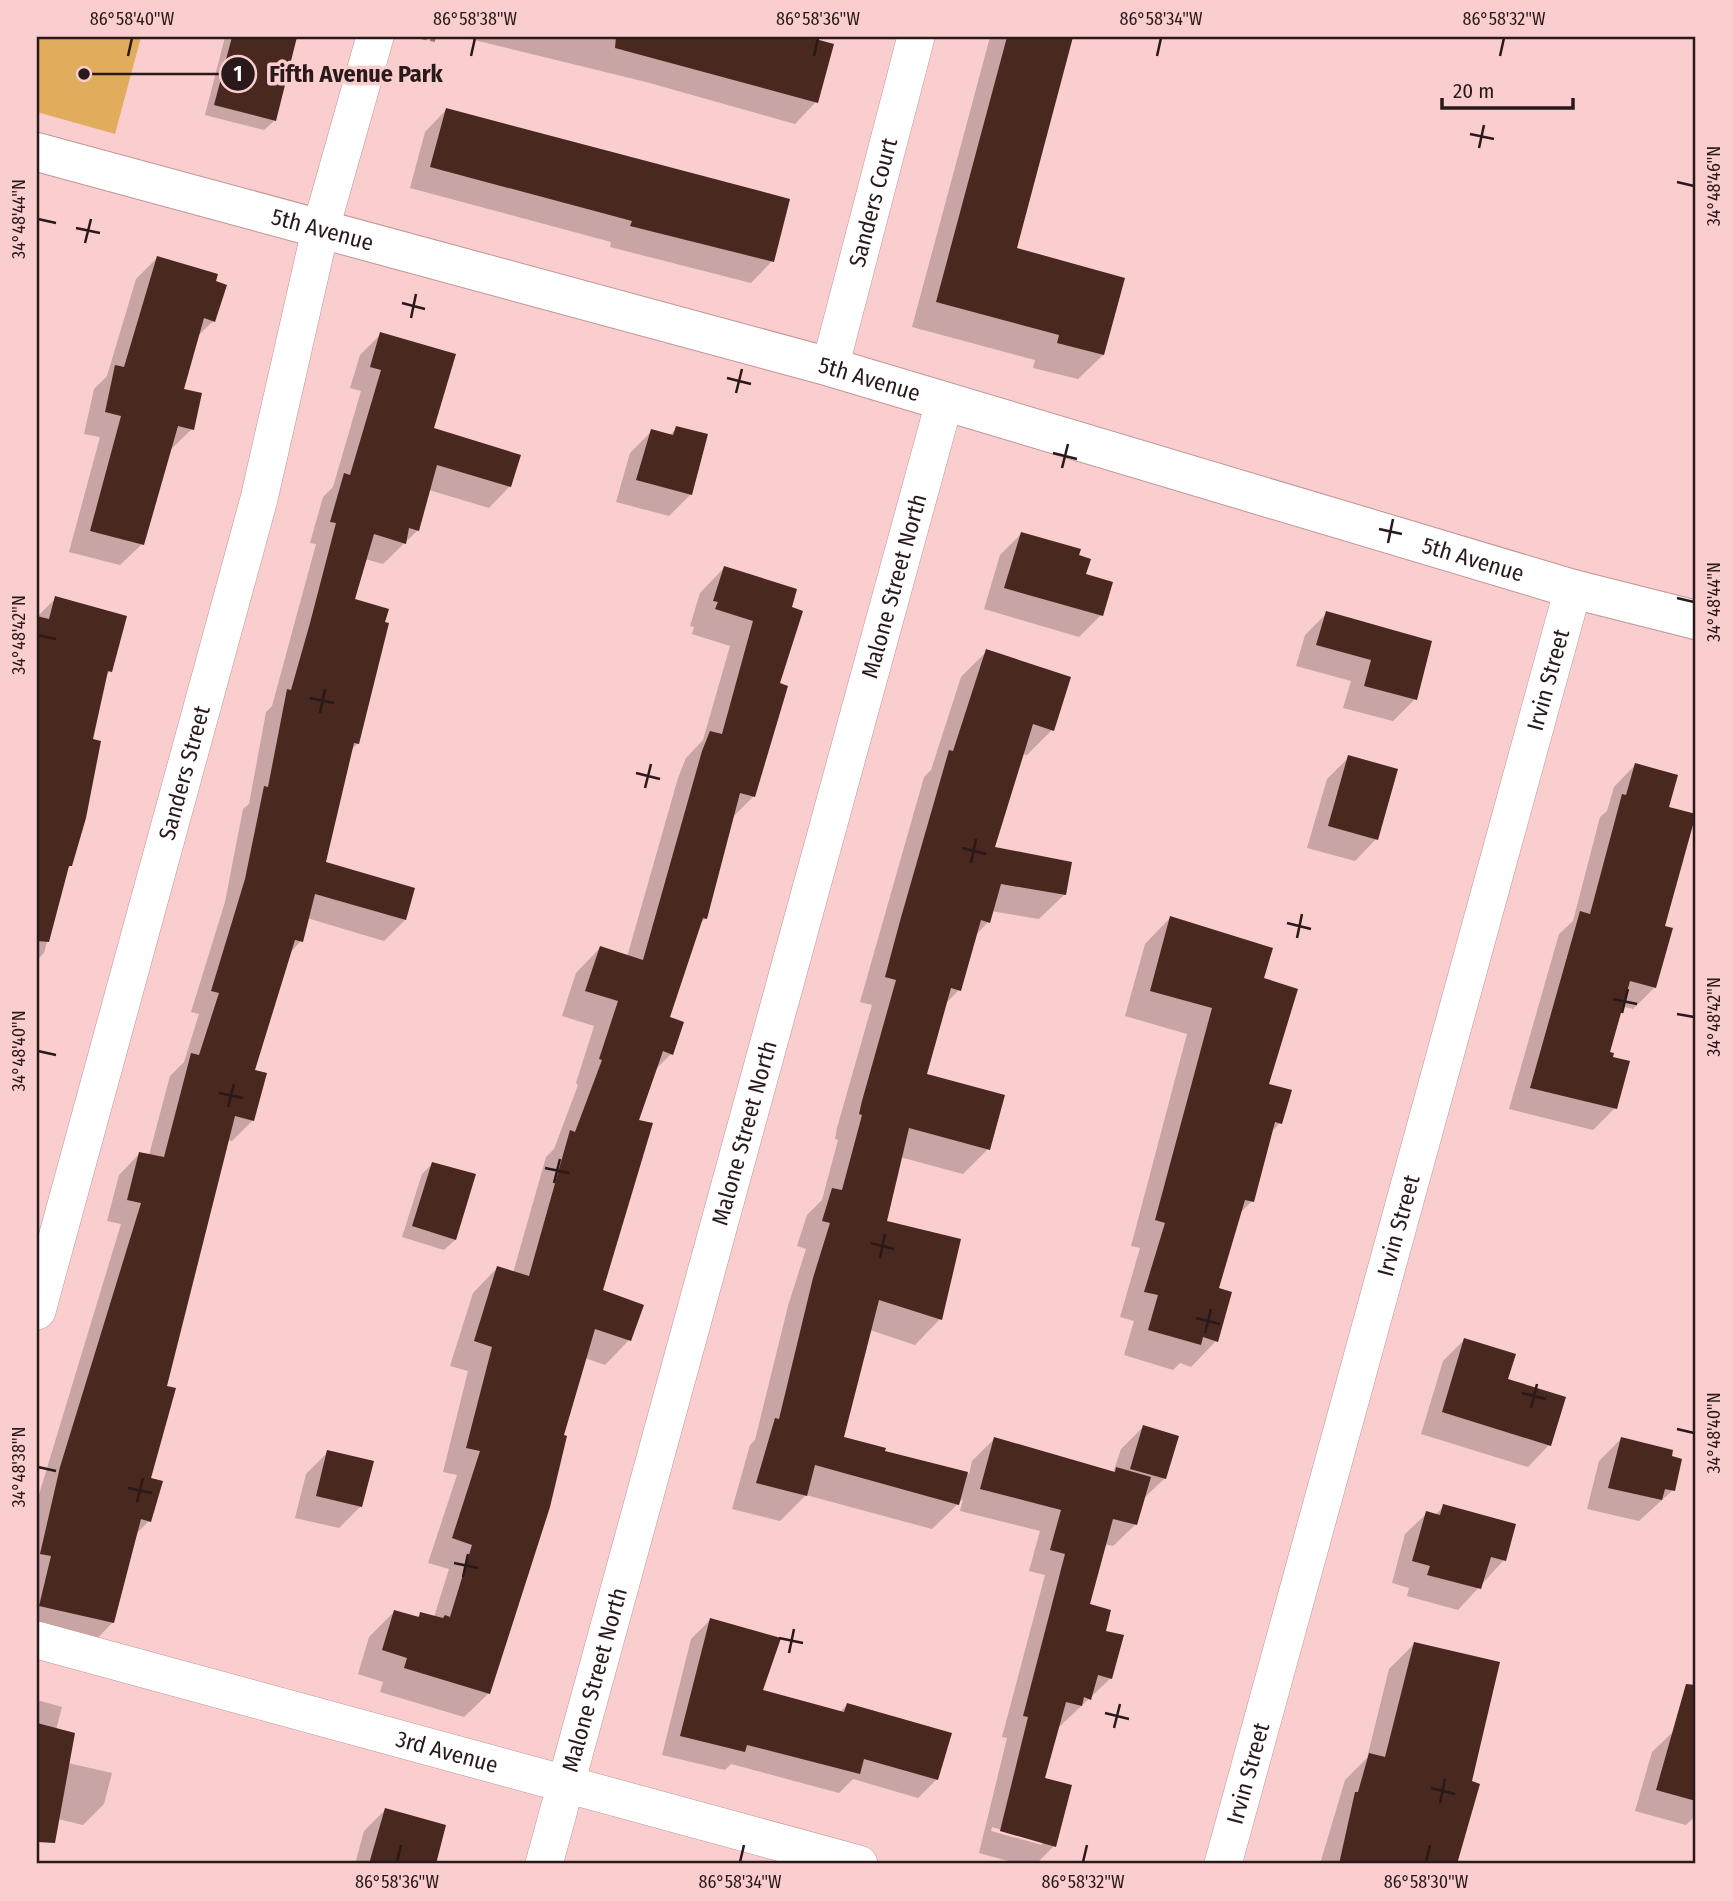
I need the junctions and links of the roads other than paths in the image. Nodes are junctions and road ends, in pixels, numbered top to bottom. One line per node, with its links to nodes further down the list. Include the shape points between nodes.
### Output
1 (375, 37): 4 (street)
2 (916, 37): 5 (street, Sanders Court)
3 (37, 152): 4 (street, 5th Avenue)
4 (320, 230): 5 (street, 5th Avenue); 9 (street, Sanders Street, via 259,499)
5 (831, 367): 6 (street, 5th Avenue)
6 (944, 403): 7 (street, 5th Avenue); 11 (street, Malone Street North)
7 (1573, 589): 8 (street, 5th Avenue); 14 (street, Irvin Street)
8 (1696, 620)
9 (37, 1311)
10 (37, 1640): 11 (street, 3rd Avenue)
11 (566, 1784): 12 (street, Malone Street North); 13 (street, 3rd Avenue)
12 (544, 1864)
13 (859, 1864)
14 (1223, 1864)

